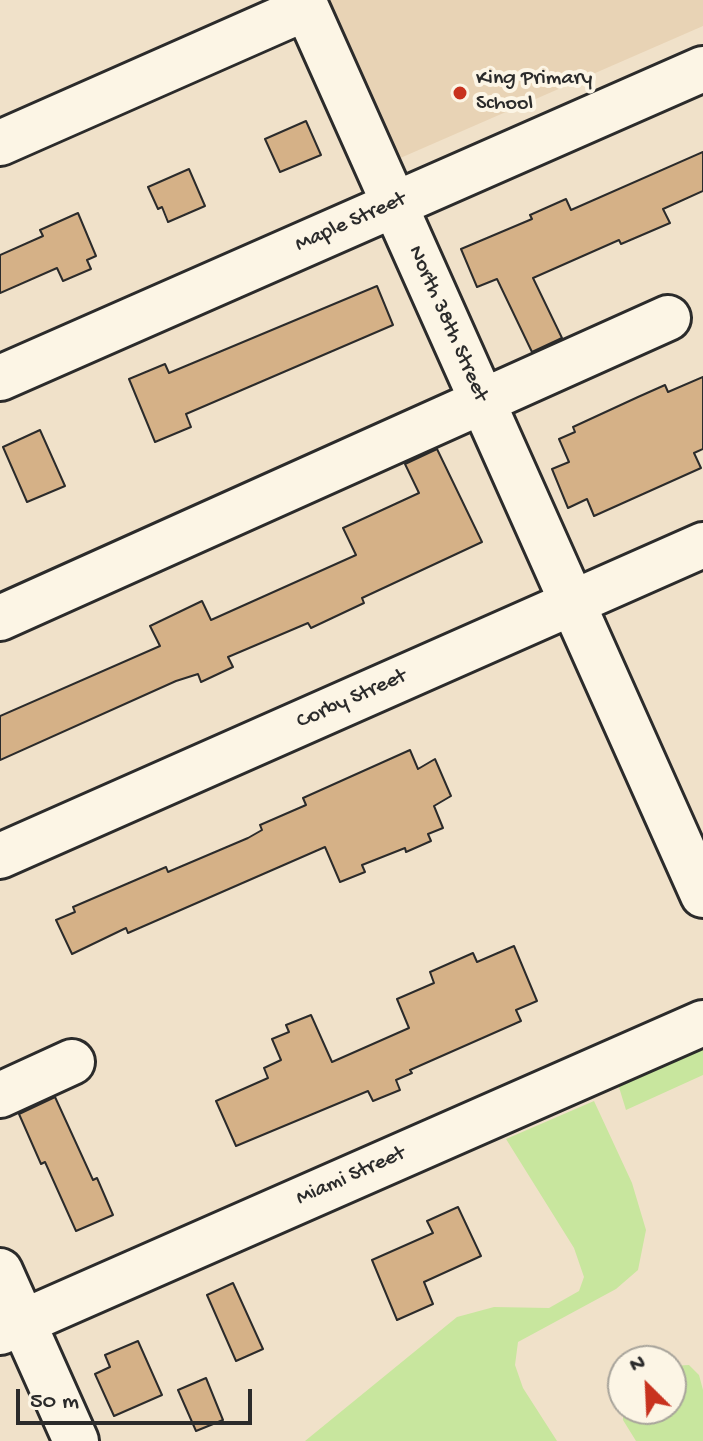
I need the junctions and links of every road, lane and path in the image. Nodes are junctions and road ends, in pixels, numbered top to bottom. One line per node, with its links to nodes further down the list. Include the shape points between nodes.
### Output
1 (304, 4): 3 (street); 4 (street, North 38th Street)
2 (703, 69): 4 (street, Maple Street)
3 (0, 143)
4 (393, 205): 6 (street, Maple Street); 7 (street, North 38th Street)
5 (668, 318): 7 (street)
6 (0, 378)
7 (482, 403): 9 (street, North 38th Street); 10 (street)
8 (703, 545): 9 (street, Corby Street)
9 (572, 603): 11 (street, Corby Street); 12 (street, North 38th Street)
10 (0, 618)
11 (0, 856)
12 (703, 895)
13 (703, 1023): 17 (street, Miami Street)
14 (72, 1062): 15 (street)
15 (0, 1095)
16 (0, 1271): 17 (street)
17 (12, 1327): 18 (street)
18 (76, 1441)

